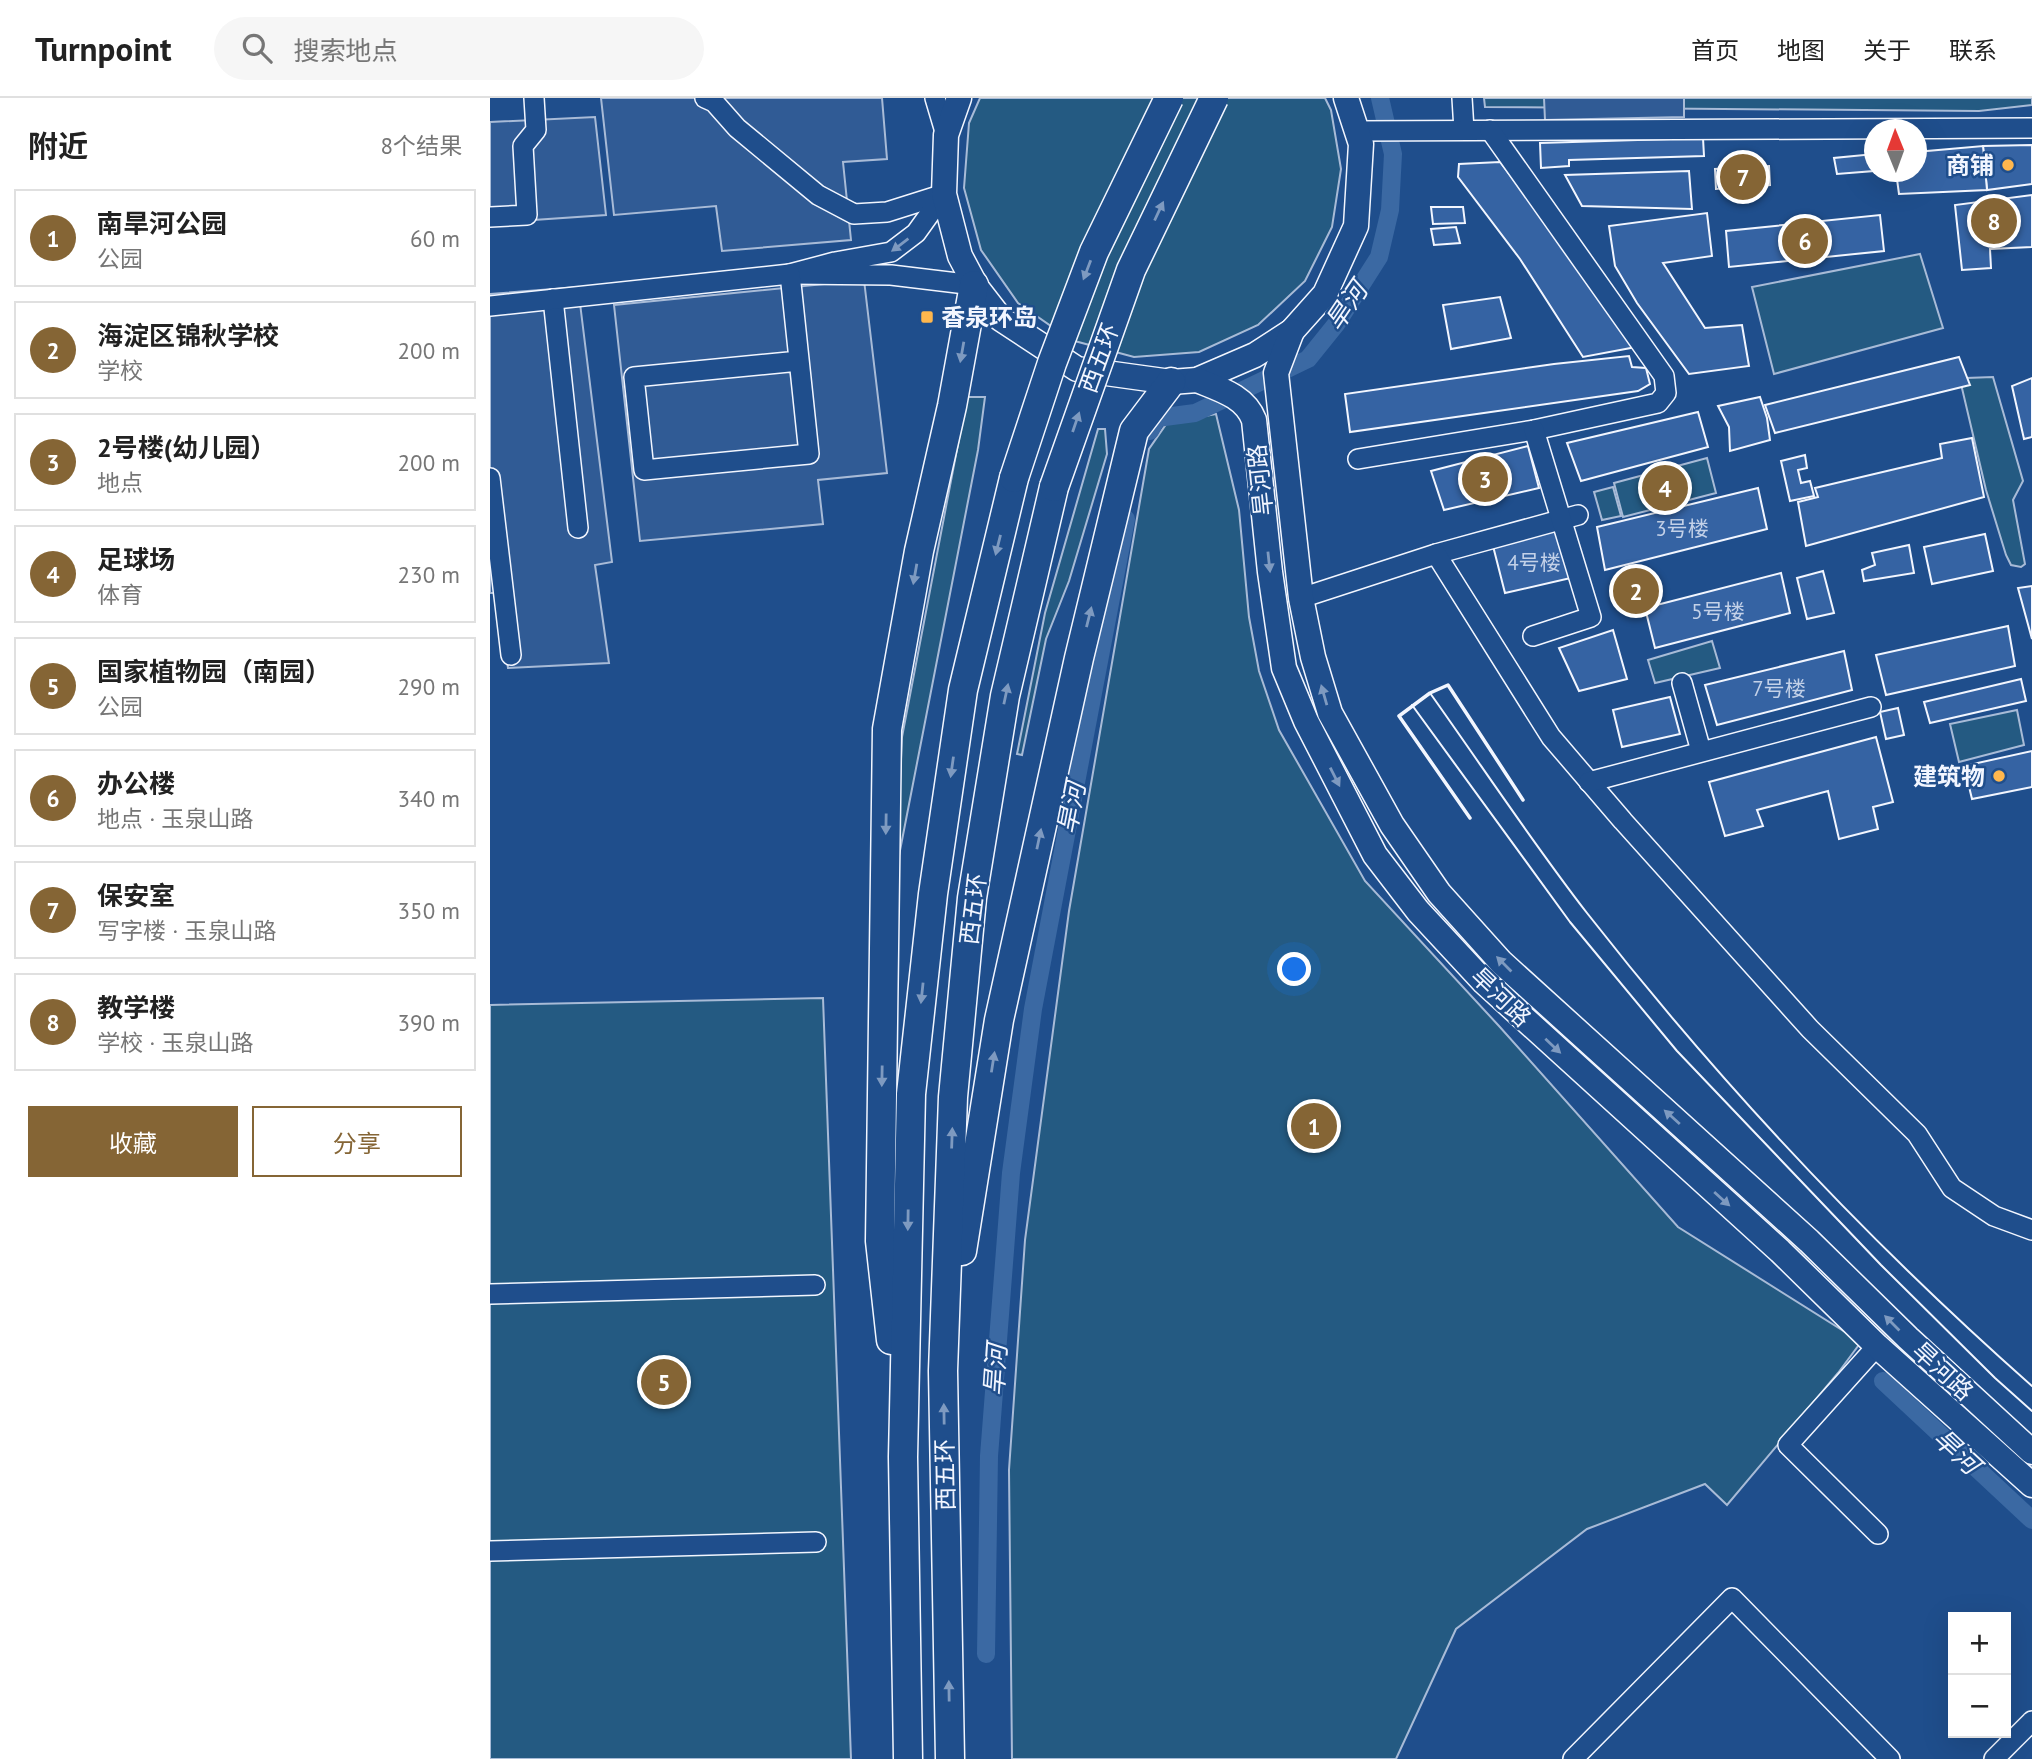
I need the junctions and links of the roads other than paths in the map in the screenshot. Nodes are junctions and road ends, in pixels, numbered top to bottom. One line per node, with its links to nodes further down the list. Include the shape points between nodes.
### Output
1 (534, 98): 15 (street, via 536,130 523,146 527,215)
2 (705, 98): 14 (street, via 818,195 854,214 887,212)
3 (935, 98): 13 (street)
4 (959, 98): 13 (main road)
5 (1169, 98): 42 (highway, 西五环, one-way to 42, bridge, via 1094,252 1052,363 1014,478 963,690 933,894 911,1094)
6 (1214, 98): 40 (highway, 西五环, one-way to 6, bridge, via 953,1097 972,898 1005,696 1054,487 1131,270)
7 (1346, 98): 10 (main road)
8 (1462, 98): 11 (street)
9 (2032, 128): 12 (street)
10 (1362, 130): 11 (street); 20 (main road, via 1356,226 1325,294)
11 (1464, 130): 12 (street)
12 (1490, 130): 23 (street, via 1664,376 1666,393 1658,403)
13 (946, 135): 14 (main road)
14 (944, 194): 16 (street, one-way to 16, via 916,233 891,253); 17 (main road, via 960,257)
15 (490, 217)
16 (790, 274): 17 (street, via 891,275); 18 (street); 21 (street)
17 (974, 285): 22 (main road, via 1001,319 1077,369); 42 (highway, one-way to 42, via 887,729 880,1241)
18 (553, 299): 19 (street); 27 (street)
19 (490, 306)
20 (1292, 331): 22 (main road, via 1255,355); 29 (main road, 旱河路, via 1276,373)
21 (799, 361): 21 (street, via 809,454 644,470 634,377)
22 (1184, 381): 39 (main road, 旱河路, one-way to 39, via 1235,396 1252,414 1284,668 1306,721 1376,855 1418,911 1484,982 1780,1251); 40 (highway, one-way to 22, via 999,1020 1134,431)
23 (1534, 430): 24 (street); 30 (street, via 1591,617)
24 (1358, 459)
25 (490, 478): 31 (street)
26 (1578, 515): 28 (street)
27 (578, 528)
28 (1436, 554): 29 (street); 35 (street, via 1551,737)
29 (1301, 598): 41 (main road, 旱河路, one-way to 29, via 1809,1241 1502,962 1439,893 1392,825 1330,713)
30 (1533, 636)
31 (511, 655)
32 (1682, 683): 34 (street)
33 (1871, 708): 34 (street)
34 (1701, 751): 35 (street)
35 (1589, 782): 36 (street, via 1800,1019 1917,1134 1952,1188 1994,1216)
36 (2032, 1230)
37 (815, 1285): 38 (street)
38 (490, 1294)
39 (1876, 1347): 43 (main road, 旱河路); 44 (street, via 1788,1445)
40 (943, 1371): 49 (highway, 西五环, one-way to 40)
41 (2032, 1452)
42 (903, 1457): 48 (highway, 西五环)
43 (2032, 1485)
44 (1878, 1534)
45 (816, 1542): 46 (street)
46 (490, 1551)
47 (2032, 1721): 52 (street)
48 (908, 1759)
49 (950, 1759)
50 (1573, 1759): 51 (street, via 1732,1598)
51 (1890, 1759)
52 (1994, 1759)

